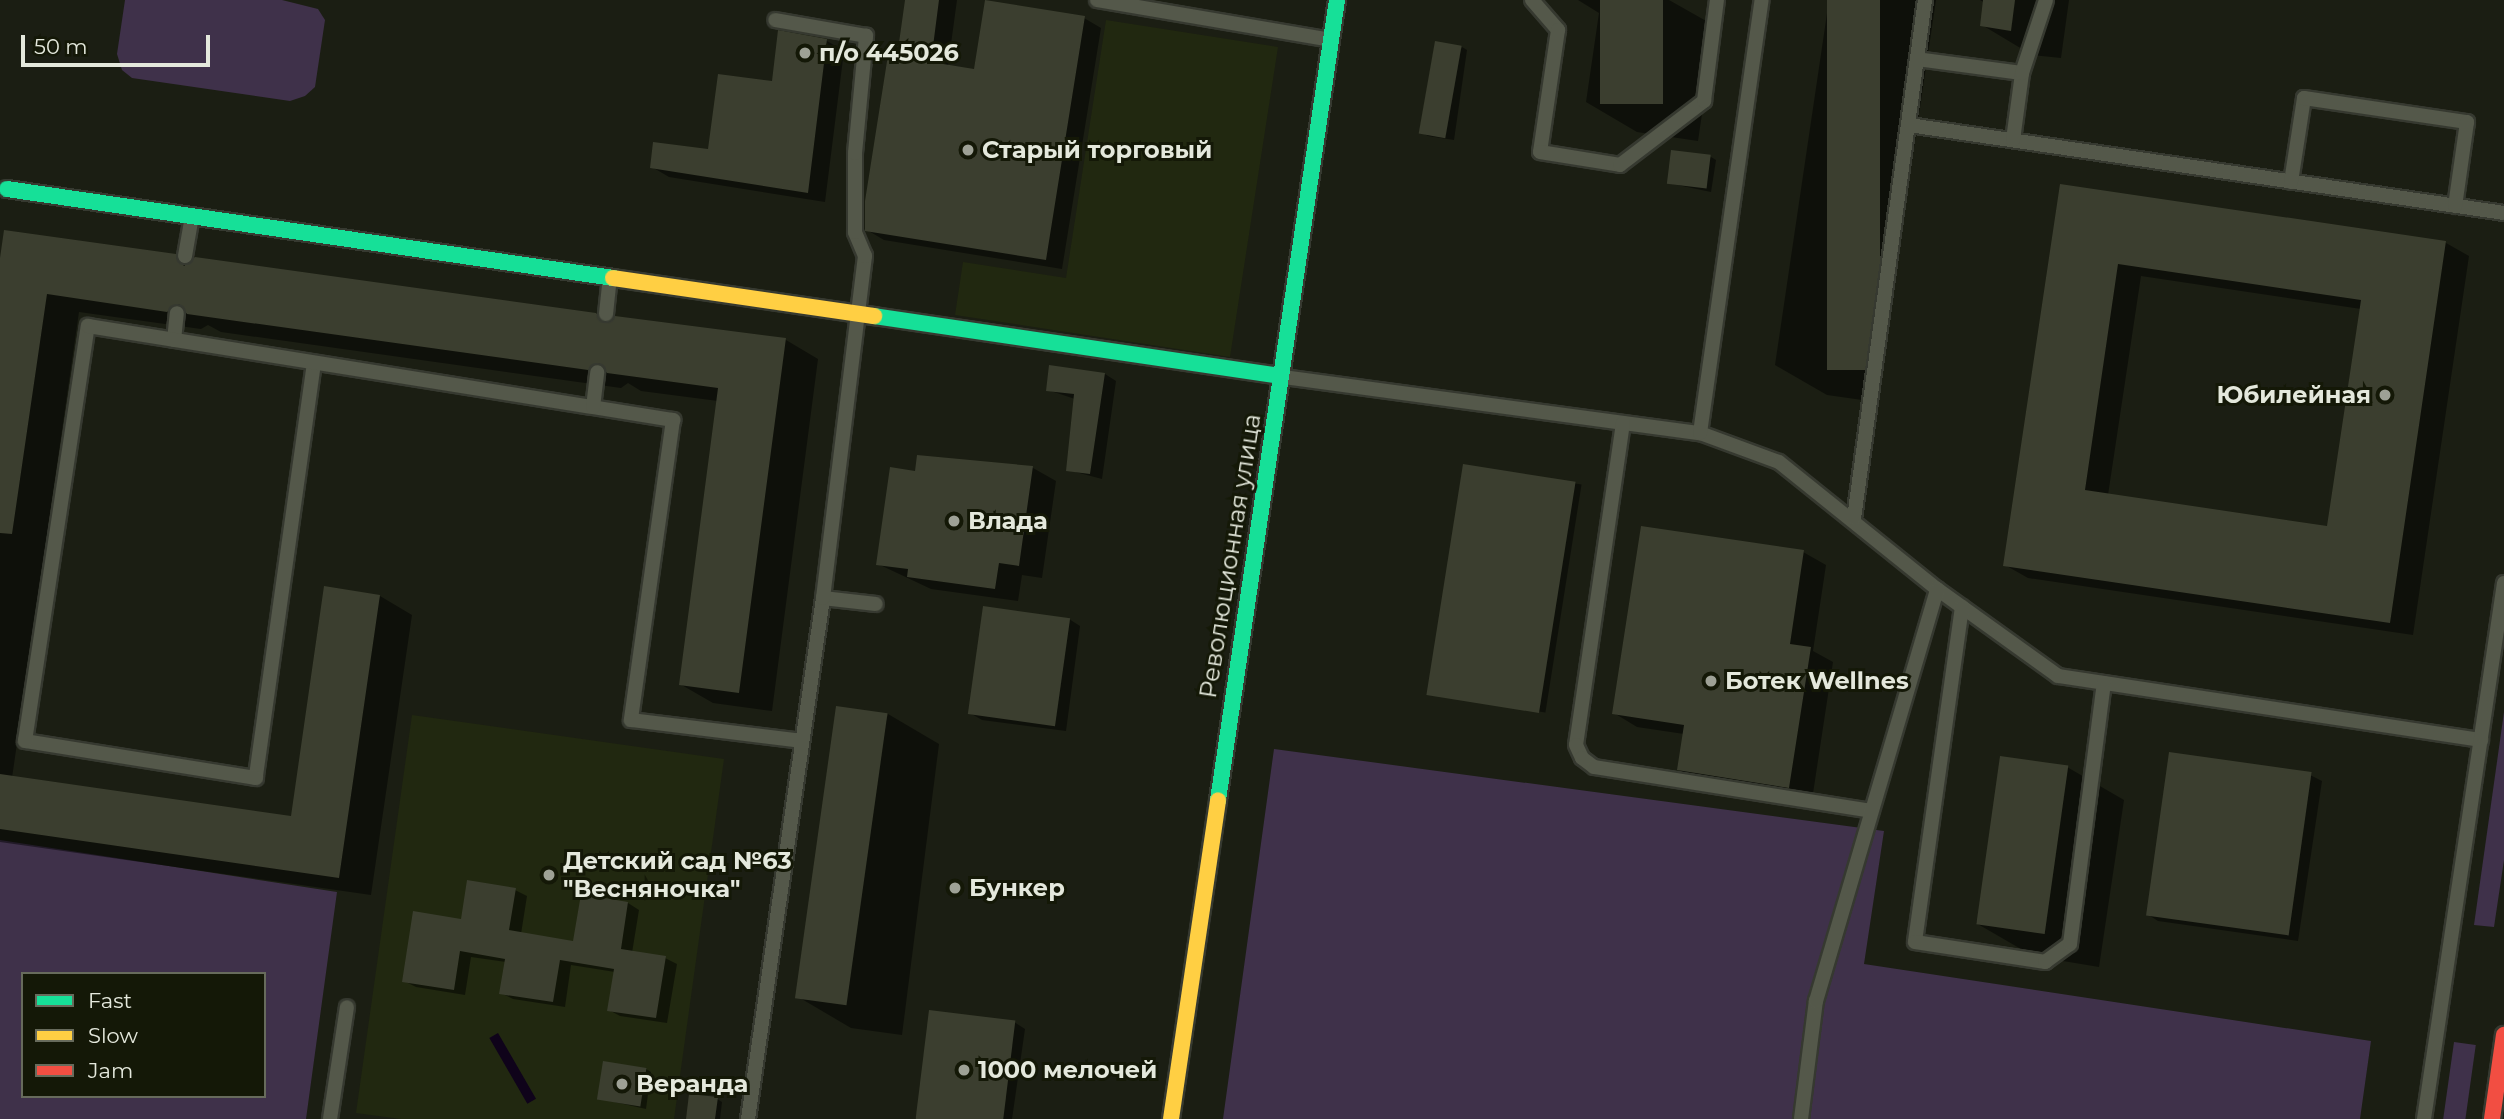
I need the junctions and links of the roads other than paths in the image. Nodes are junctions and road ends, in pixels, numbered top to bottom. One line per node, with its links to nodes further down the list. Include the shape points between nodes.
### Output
1 (1097, 0): 9 (lane)
2 (1337, 0): 9 (street, Революционная улица)
3 (1532, 0): 4 (lane, via 1558,30 1539,152 1620,165 1704,101)
4 (1717, 0)
5 (1762, 0): 30 (lane)
6 (1924, 0): 10 (lane)
7 (2046, 0): 11 (lane)
8 (775, 20): 23 (lane, via 866,36 855,153 855,232 865,256)
9 (1331, 40): 27 (street, Революционная улица)
10 (1917, 59): 11 (lane); 12 (lane)
11 (2022, 73): 13 (lane)
12 (1909, 125): 13 (lane); 31 (lane)
13 (2013, 140): 14 (lane)
14 (2291, 182): 16 (lane); 16 (lane, via 2304,98 2467,122)
15 (7, 189): 18 (street)
16 (2455, 206): 17 (lane)
17 (2504, 214)
18 (192, 215): 19 (lane); 20 (street)
19 (185, 256)
20 (611, 276): 22 (lane); 23 (street)
21 (177, 313): 24 (lane)
22 (606, 314)
23 (858, 316): 27 (street); 34 (lane)
24 (174, 340): 25 (lane); 25 (lane, via 88,326 25,741 256,778)
25 (314, 363): 28 (lane)
26 (597, 372): 28 (lane)
27 (1279, 376): 29 (lane); 45 (street, Революционная улица)
28 (593, 407): 39 (lane, via 673,420 631,720)
29 (1623, 423): 30 (lane); 40 (lane, via 1576,745 1583,758 1594,767)
30 (1700, 433): 31 (lane, via 1779,462)
31 (1854, 519): 33 (lane)
32 (2504, 583): 38 (lane)
33 (1937, 589): 36 (lane); 40 (lane)
34 (823, 598): 35 (lane); 39 (lane)
35 (876, 604)
36 (1962, 607): 37 (lane, via 2058,676); 37 (lane, via 1915,942 2045,961 2070,944)
37 (2104, 683): 38 (lane)
38 (2481, 740): 47 (lane)
39 (802, 741): 44 (lane)
40 (1871, 811): 46 (lane, via 1815,1000)
41 (347, 1007): 43 (lane)
42 (2504, 1035): 48 (street)
43 (330, 1119)
44 (748, 1119)
45 (1171, 1119)
46 (1801, 1119)
47 (2424, 1119)
48 (2492, 1119)

